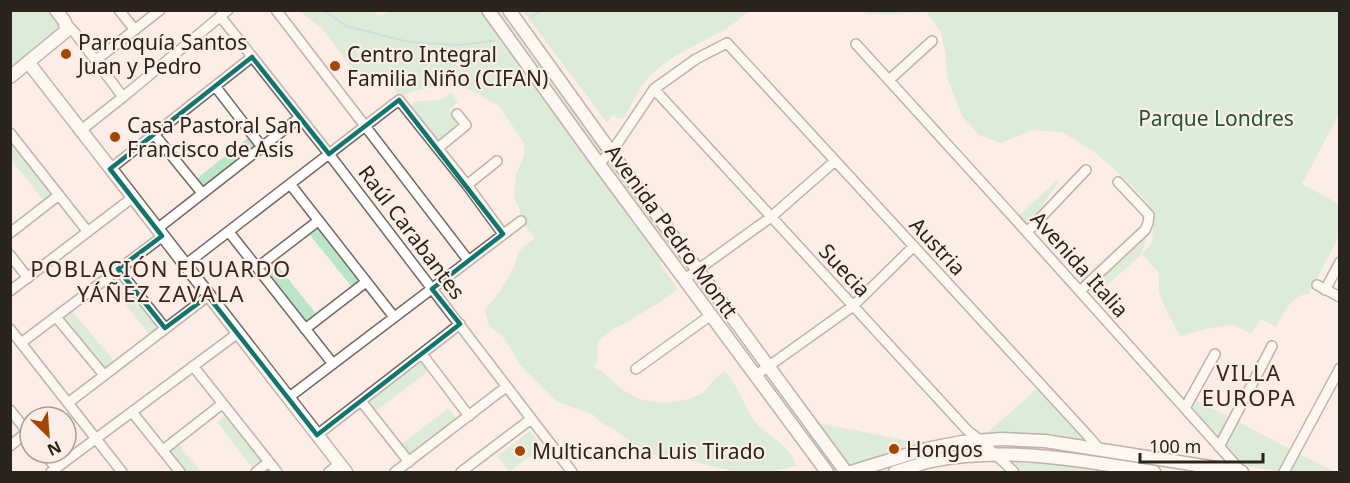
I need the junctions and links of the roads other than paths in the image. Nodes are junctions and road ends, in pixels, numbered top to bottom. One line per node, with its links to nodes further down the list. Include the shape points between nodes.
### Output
1 (56, 10): 8 (main road)
2 (119, 10): 9 (street)
3 (160, 10): 9 (street)
4 (276, 10): 22 (street)
5 (488, 10): 32 (main road, Avenida Pedro Montt)
6 (509, 10): 28 (main road, Avenida Pedro Montt)
7 (224, 13): 12 (street, Raúl Carabantes); 19 (street)
8 (66, 26): 13 (street); 14 (main road)
9 (135, 30): 13 (street)
10 (932, 41): 16 (street)
11 (856, 44): 16 (street, Avenida Italia)
12 (252, 57): 17 (street); 21 (street, Raúl Carabantes)
13 (96, 60): 19 (street)
14 (28, 63): 15 (main road); 23 (main road)
15 (10, 77)
16 (889, 80): 48 (street, Avenida Italia)
17 (215, 86): 25 (street); 26 (street)
18 (654, 89): 28 (street); 31 (street, Austria, via 726,43); 41 (street, Suecia)
19 (123, 97): 23 (street)
20 (457, 114): 27 (street, via 466,125)
21 (299, 118): 26 (street); 29 (street, Raúl Carabantes)
22 (365, 126): 27 (street, via 399,100); 29 (street); 52 (street)
23 (80, 131): 33 (main road)
24 (11, 134): 39 (street)
25 (154, 134): 33 (street); 38 (street)
26 (262, 147): 38 (street)
27 (438, 148): 37 (street)
28 (611, 152): 32 (street); 57 (main road, Avenida Pedro Montt)
29 (329, 154): 36 (street); 61 (street, Raúl Carabantes)
30 (497, 161): 37 (street)
31 (835, 161): 41 (street); 50 (street, Austria)
32 (599, 164): 59 (main road, Avenida Pedro Montt)
33 (110, 169): 40 (main road)
34 (1086, 170): 48 (street)
35 (1118, 182): 63 (street, via 1149,215 1148,223 1145,231)
36 (290, 184): 42 (street); 47 (street)
37 (467, 185): 49 (street)
38 (202, 193): 46 (street)
39 (59, 195): 44 (street); 45 (street)
40 (132, 198): 45 (street); 46 (main road)
41 (771, 217): 57 (street); 66 (street, Suecia)
42 (318, 221): 55 (street); 60 (street)
43 (521, 221): 49 (street)
44 (10, 232)
45 (88, 232): 58 (street)
46 (160, 232): 54 (main road); 56 (street)
47 (229, 232): 54 (street); 55 (street)
48 (1027, 232): 63 (street, Avenida Italia)
49 (503, 234): 52 (street)
50 (914, 246): 66 (street); 100 (street, Austria)
51 (10, 255): 58 (street)
52 (468, 260): 61 (street)
53 (1340, 262): 65 (street, via 1321,287)
54 (185, 265): 64 (main road)
55 (258, 267): 72 (street)
56 (118, 269): 69 (street); 71 (street)
57 (697, 270): 59 (street); 81 (main road, Avenida Pedro Montt)
58 (28, 278): 62 (street)
59 (685, 279): 67 (main road, Avenida Pedro Montt)
60 (366, 282): 68 (street); 72 (street)
61 (432, 289): 68 (street); 70 (street, Raúl Carabantes)
62 (10, 291)
63 (1080, 291): 91 (street, Avenida Italia)
64 (208, 296): 71 (street); 74 (main road)
65 (1340, 297)
66 (853, 306): 81 (street); 97 (street, Suecia)
67 (711, 315): 83 (street); 85 (main road, Avenida Pedro Montt)
68 (394, 317): 79 (street)
69 (56, 318): 75 (street); 84 (street)
70 (460, 324): 77 (street); 86 (street, Raúl Carabantes)
71 (165, 328): 84 (street)
72 (305, 328): 79 (street)
73 (10, 329): 75 (street)
74 (238, 333): 80 (street); 87 (main road)
75 (21, 343): 89 (street)
76 (1272, 346): 98 (street)
77 (422, 354): 88 (street); 93 (street)
78 (1215, 354): 91 (street)
79 (333, 364): 87 (street)
80 (194, 366): 90 (street); 92 (street)
81 (768, 367): 85 (street); 116 (main road, Avenida Pedro Montt)
82 (1340, 368): 122 (street)
83 (636, 369)
84 (104, 375): 89 (street)
85 (755, 376): 115 (main road, Avenida Pedro Montt)
86 (506, 387): 93 (street); 94 (street, Raúl Carabantes)
87 (288, 398): 95 (main road)
88 (361, 401): 95 (street); 103 (street)
89 (68, 403): 96 (street)
90 (222, 404): 99 (street); 102 (street)
91 (1185, 408): 98 (street, Avenida Italia)
92 (132, 412): 96 (street); 99 (street)
93 (469, 416): 103 (street)
94 (531, 419): 113 (street); 114 (street, Raúl Carabantes)
95 (317, 435): 104 (main road)
96 (96, 438): 106 (street); 107 (street)
97 (980, 441): 100 (main road, via 1045,441); 101 (street, Suecia); 117 (main road, via 926,448)
98 (1219, 447): 121 (street, Avenida Italia)
99 (163, 450): 108 (street)
100 (1100, 450): 105 (street, Austria); 121 (main road)
101 (995, 454): 105 (main road, via 1044,456); 118 (main road, via 928,462); 119 (street, Suecia)
102 (269, 462): 109 (street); 110 (street)
103 (409, 462): 112 (street)
104 (343, 468): 111 (street)
105 (1119, 469): 120 (main road)
106 (54, 470)
107 (122, 472)
108 (180, 472)
109 (256, 472)
110 (277, 472)
111 (329, 472)
112 (395, 472)
113 (461, 472)
114 (572, 472)
115 (827, 472)
116 (846, 472)
117 (851, 472)
118 (895, 472)
119 (1014, 472)
120 (1154, 472)
121 (1242, 472)
122 (1284, 472)

